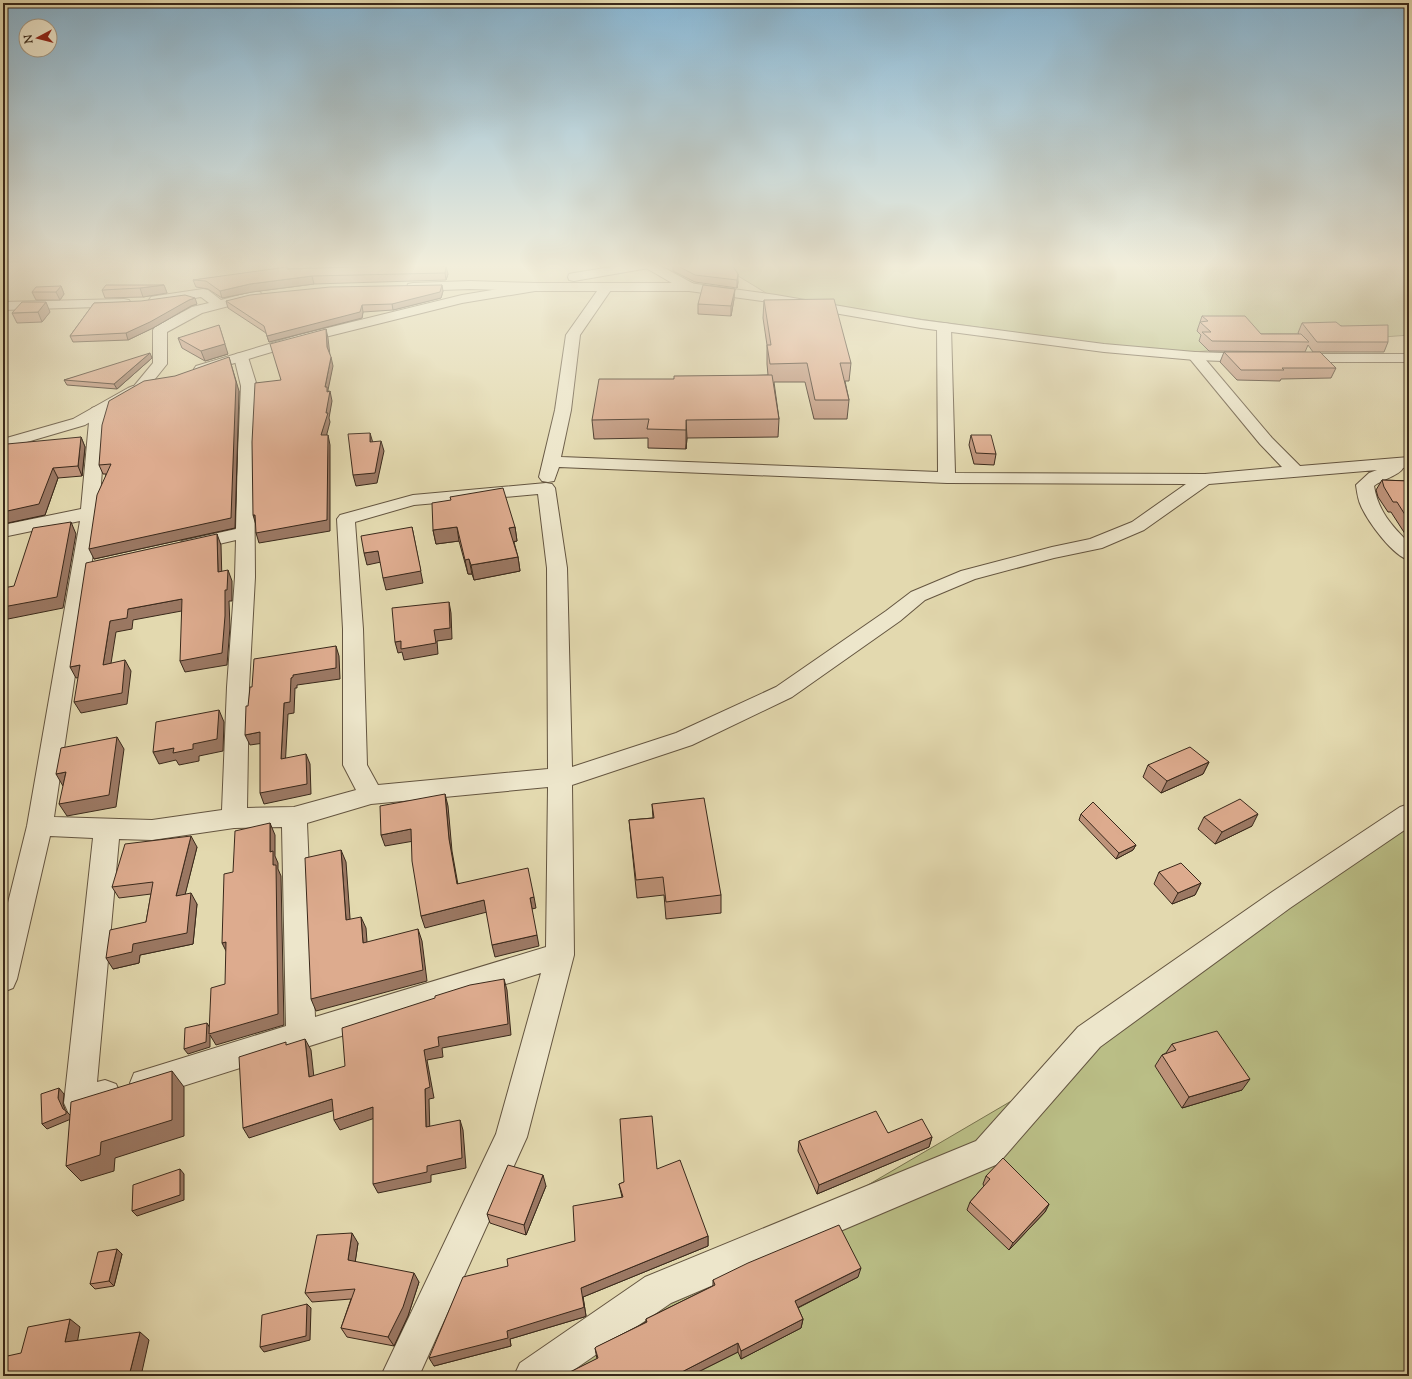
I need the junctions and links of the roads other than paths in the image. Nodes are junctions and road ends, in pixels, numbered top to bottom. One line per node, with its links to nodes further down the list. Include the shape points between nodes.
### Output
1 (161, 329): 13 (street, via 160,364)
2 (339, 329): 7 (street)
3 (577, 329): 16 (street, via 573,335 563,410)
4 (944, 329): 19 (street)
5 (962, 329): 6 (street, via 1104,348)
6 (1195, 356): 8 (street); 18 (street, via 1266,441)
7 (241, 357): 11 (street); 24 (street, via 249,386)
8 (1262, 358)
9 (1285, 358): 10 (street)
10 (1409, 358)
11 (187, 373)
12 (164, 380): 13 (street)
13 (142, 386): 14 (street)
14 (98, 411): 15 (street, via 79,422); 22 (street)
15 (3, 444)
16 (552, 462): 19 (street); 21 (street)
17 (1407, 462): 18 (street); 26 (street, via 1375,477 1365,485 1371,511)
18 (1296, 472): 20 (street)
19 (947, 478): 20 (street)
20 (1205, 480): 27 (street, via 1138,526 1095,544 968,575 918,596 784,692 684,739 573,776)
21 (546, 488): 27 (street, via 558,568); 28 (street, via 413,500 346,519 353,629 355,765)
22 (90, 513): 23 (street); 32 (street, via 88,567)
23 (3, 531)
24 (246, 532): 25 (street); 31 (street)
25 (171, 549)
26 (1409, 554)
27 (560, 777): 28 (street); 34 (street)
28 (371, 795): 30 (street)
29 (1409, 814): 38 (street, via 1281,900 1089,1037 987,1153 658,1290)
30 (294, 817): 31 (street); 36 (street)
31 (234, 818): 33 (street, via 152,830)
32 (40, 826): 33 (street); 35 (street)
33 (107, 829): 36 (street, via 80,1102)
34 (560, 956): 36 (street); 37 (street, via 511,1137)
35 (3, 979)
36 (301, 1035)
37 (400, 1376)
38 (533, 1376)

